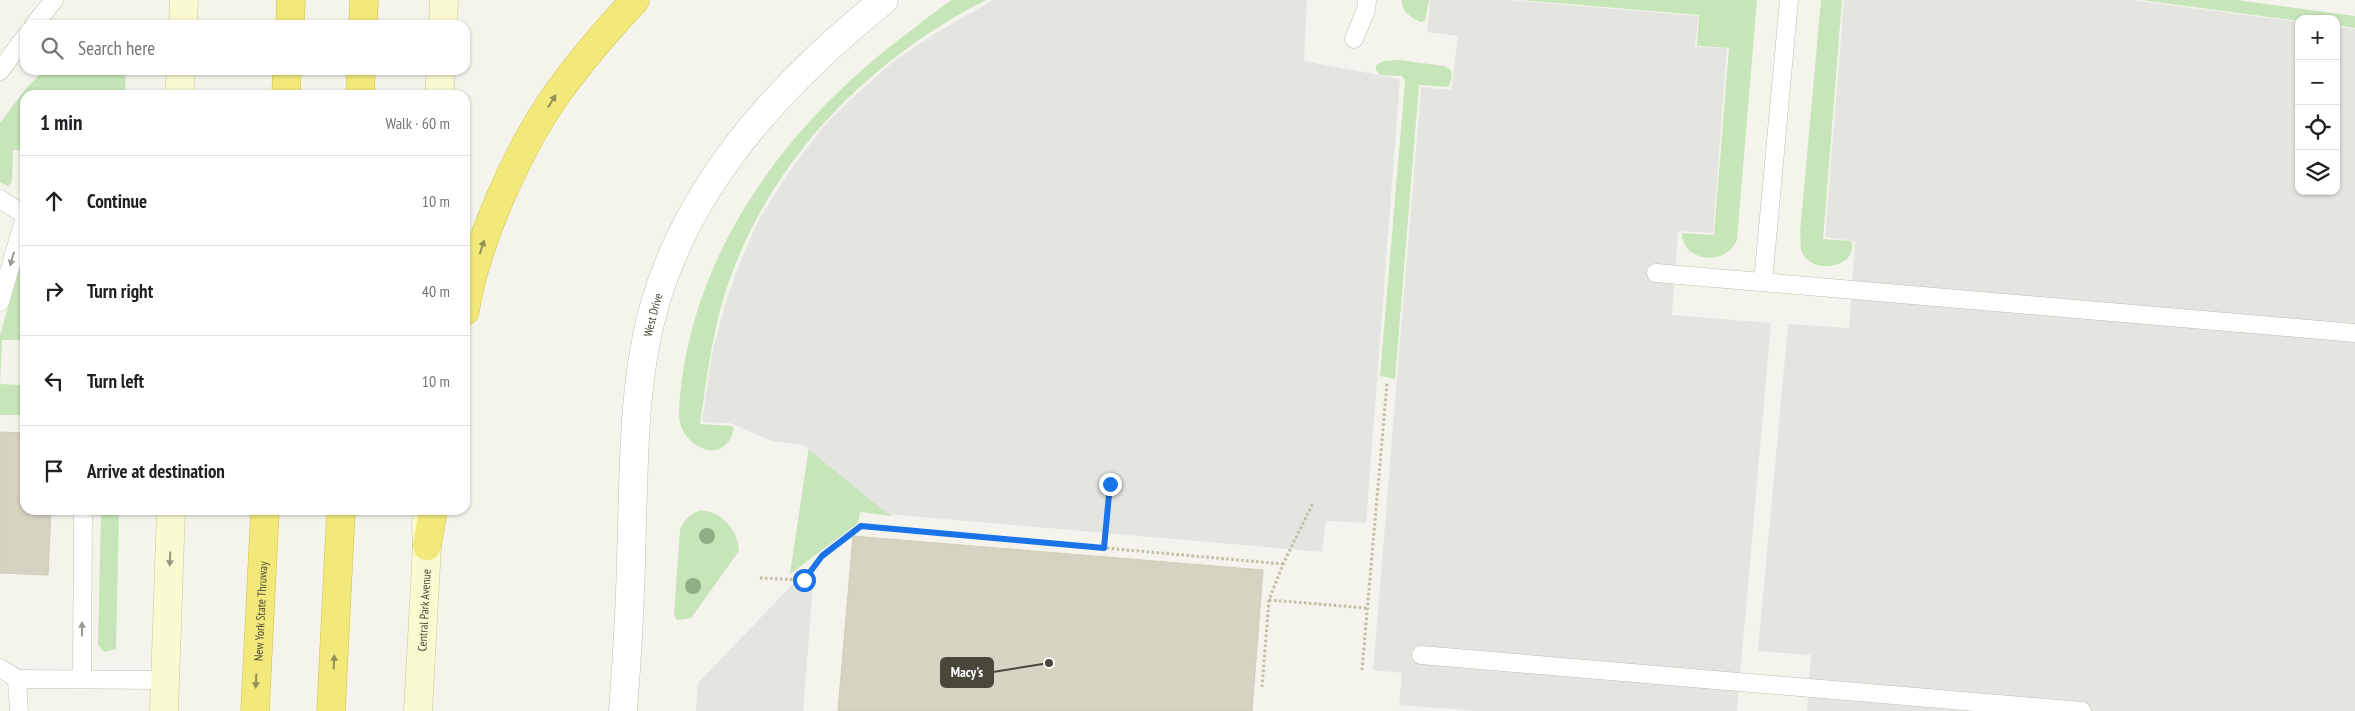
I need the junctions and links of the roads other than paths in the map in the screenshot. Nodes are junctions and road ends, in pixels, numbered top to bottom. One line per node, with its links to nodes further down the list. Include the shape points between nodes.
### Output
1 (54, 0): 10 (lane)
2 (184, 0): 11 (main road)
3 (291, 0): 12 (highway)
4 (364, 0): 13 (highway)
5 (444, 0): 14 (main road)
6 (635, 0): 31 (highway, one-way to 6, via 482,245 536,128 558,92 592,48)
7 (884, 0): 51 (street, West Drive, via 835,40 763,113 704,194 683,230 668,269 644,351 636,425)
8 (1367, 0): 15 (lane)
9 (1789, 0): 30 (lane)
10 (38, 20)
11 (183, 20)
12 (290, 20)
13 (363, 20)
14 (443, 20)
15 (1354, 39)
16 (20, 43): 17 (lane)
17 (0, 71)
18 (180, 75): 22 (main road)
19 (287, 75): 23 (highway)
20 (361, 75): 24 (highway)
21 (441, 75): 25 (main road)
22 (179, 90)
23 (286, 90)
24 (360, 90)
25 (439, 90)
26 (0, 199): 27 (lane)
27 (20, 213)
28 (20, 233): 32 (lane, one-way to 32)
29 (1656, 273): 30 (lane)
30 (1763, 282): 33 (lane)
31 (470, 292)
32 (0, 302)
33 (2355, 333)
34 (83, 515): 43 (lane, one-way to 34)
35 (172, 515): 45 (main road, one-way to 45)
36 (265, 515): 48 (highway, New York State Thruway, one-way to 48)
37 (340, 515): 49 (highway, one-way to 37)
38 (426, 515): 40 (main road, Central Park Avenue)
39 (432, 515): 40 (highway)
40 (427, 546): 50 (main road, Central Park Avenue)
41 (1421, 655): 52 (lane)
42 (0, 668): 44 (lane)
43 (82, 678): 44 (lane); 45 (lane)
44 (17, 679): 46 (lane)
45 (166, 680): 47 (main road)
46 (19, 711)
47 (164, 711)
48 (255, 711)
49 (331, 711)
50 (418, 711)
51 (623, 711)
52 (2082, 711)

